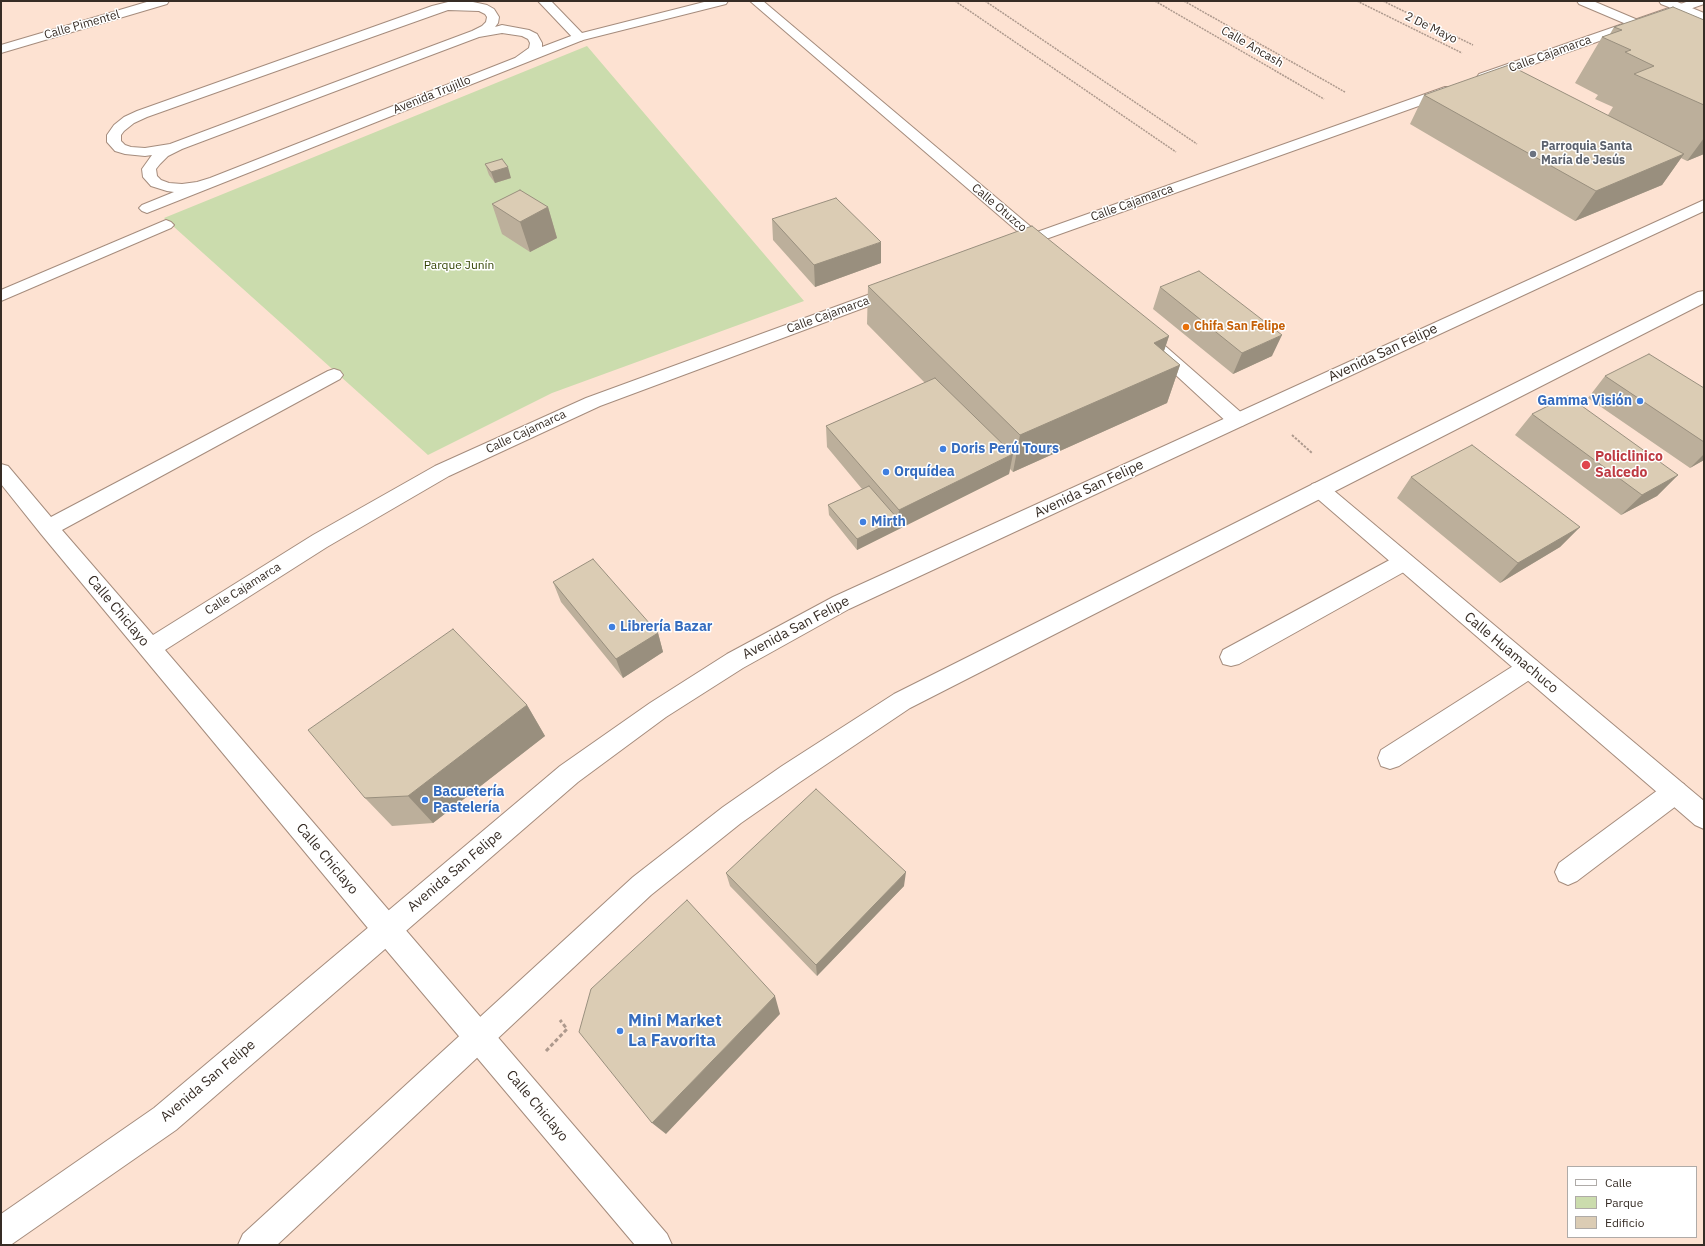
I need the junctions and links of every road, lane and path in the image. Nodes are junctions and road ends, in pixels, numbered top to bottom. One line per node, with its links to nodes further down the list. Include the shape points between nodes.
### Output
1 (163, 1): 20 (street, Calle Pimentel)
2 (544, 1): 18 (street)
3 (722, 1): 18 (street, Avenida Trujillo)
4 (756, 1): 33 (street, Calle Otuzco)
5 (955, 1): 28 (path)
6 (986, 1): 26 (path)
7 (1155, 1): 25 (path, Calle Ancash)
8 (1184, 1): 24 (path, Calle Ancash)
9 (1357, 1): 21 (path, 2 De Mayo)
10 (1383, 1): 19 (path, 2 De Mayo)
11 (1583, 1): 16 (street)
12 (1665, 1): 14 (street)
13 (1700, 1): 14 (street, Calle Cajamarca)
14 (1681, 8): 15 (street); 16 (street, Calle Cajamarca)
15 (1704, 17)
16 (1635, 24): 22 (street); 33 (street, Calle Cajamarca)
17 (476, 34): 23 (street, via 508,30 533,37 535,49); 27 (street); 27 (street, via 492,23 493,17 490,12 473,6 448,6 436,9 142,114 129,120 114,135 114,142 120,148 130,151 150,152)
18 (579, 37): 23 (street, Avenida Trujillo)
19 (1478, 48)
20 (1, 49)
21 (1462, 53)
22 (1704, 53)
23 (520, 60): 29 (street, Avenida Trujillo)
24 (1348, 93)
25 (1326, 100)
26 (1197, 145)
27 (177, 146): 29 (street, via 163,153 149,169 150,177 156,183 182,188)
28 (1176, 152)
29 (215, 181): 31 (street, Avenida Trujillo)
30 (1704, 205): 41 (street, Avenida San Felipe)
31 (147, 208)
32 (166, 225): 37 (street)
33 (1034, 238): 34 (street, Calle Cajamarca); 35 (street, Calle Otuzco)
34 (997, 252)
35 (1053, 254)
36 (907, 285): 47 (street, Calle Cajamarca, via 592,402 442,471 320,541)
37 (1, 296)
38 (1704, 296): 44 (street)
39 (1146, 338): 42 (street)
40 (334, 375): 45 (street)
41 (1261, 410): 42 (street, Avenida San Felipe); 44 (path)
42 (1237, 420): 54 (street, Avenida San Felipe, via 841,603 735,661 658,710 569,774)
43 (4, 479): 45 (street, Calle Chiclayo)
44 (1330, 484): 46 (street, Calle Huamachuco); 55 (street, via 902,701 732,815 654,876)
45 (48, 528): 47 (street, Calle Chiclayo)
46 (1404, 562): 48 (street); 49 (street, Calle Huamachuco)
47 (150, 648): 54 (street, Calle Chiclayo)
48 (1231, 657)
49 (1529, 668): 50 (street); 51 (street, Calle Huamachuco)
50 (1390, 758)
51 (1675, 792): 52 (street, Calle Huamachuco); 53 (street)
52 (1704, 817)
53 (1568, 872)
54 (387, 929): 55 (street, Calle Chiclayo); 56 (street, Avenida San Felipe, via 165,1119)
55 (479, 1037): 57 (street); 58 (street, Calle Chiclayo)
56 (1, 1233)
57 (254, 1245)
58 (656, 1245)

